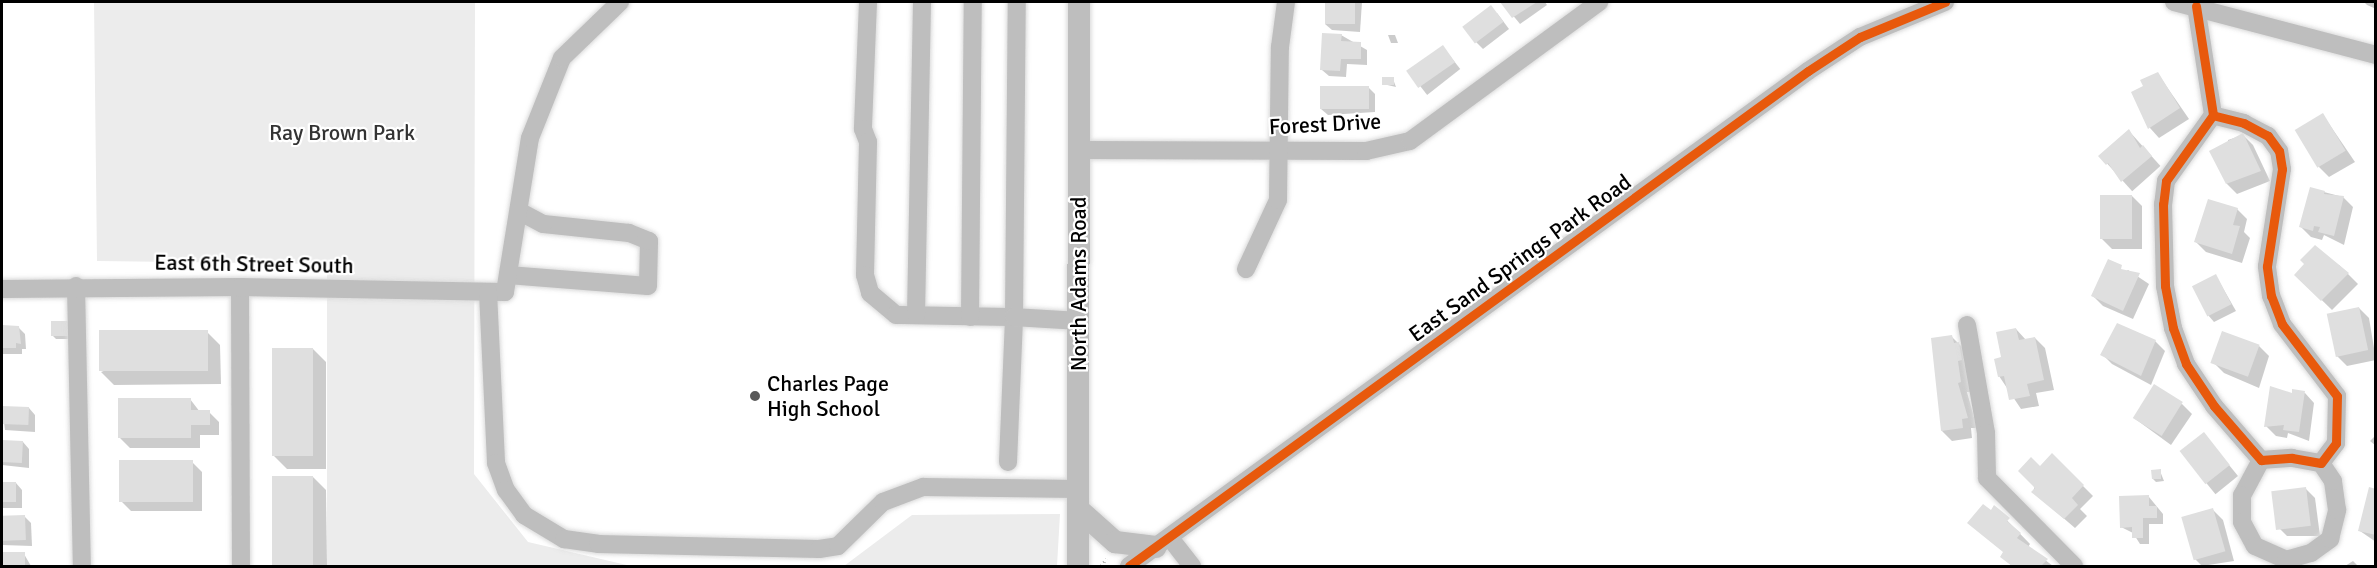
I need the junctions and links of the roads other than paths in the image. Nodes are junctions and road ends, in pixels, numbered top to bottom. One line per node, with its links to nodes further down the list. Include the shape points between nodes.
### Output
1 (620, 2): 16 (street, via 562,58 530,138)
2 (867, 2): 22 (street, via 863,129 868,142 865,275 870,293 881,306 896,315)
3 (922, 2): 22 (street)
4 (973, 2): 23 (street)
5 (1017, 2): 24 (street)
6 (1079, 2): 14 (main road, North Adams Road)
7 (1286, 2): 15 (street, via 1280,47)
8 (1599, 2): 15 (street, Forest Drive, via 1410,141 1366,151)
9 (1945, 2): 31 (street, East Sand Springs Park Road, via 1860,37 1808,71)
10 (2174, 2): 11 (street)
11 (2196, 6): 12 (street); 13 (street)
12 (2376, 55)
13 (2212, 115): 27 (street, via 2166,181 2165,286 2173,328 2186,364 2214,406); 29 (street, via 2260,132 2279,151 2282,169 2267,266 2271,296 2282,324 2337,396 2336,443)
14 (1079, 150): 15 (street, Forest Drive); 25 (main road, North Adams Road)
15 (1280, 152): 17 (street, via 1278,200)
16 (520, 212): 20 (street); 20 (street, East 6th Street South, via 543,224 629,232 649,241 648,286)
17 (1246, 269)
18 (76, 286): 19 (street, East 6th Street South); 21 (street, East 6th Street South); 34 (street)
19 (240, 286): 20 (street, East 6th Street South); 35 (street)
20 (500, 286): 32 (street, via 496,463 506,490 524,515 564,539)
21 (2, 288)
22 (916, 315): 23 (street)
23 (970, 317): 24 (street)
24 (1014, 317): 25 (street); 28 (street)
25 (1079, 321): 30 (main road, North Adams Road)
26 (1967, 325): 39 (street, via 1986,433 1987,478)
27 (2261, 460): 29 (street, via 2292,458); 33 (street, via 2242,495 2241,522 2255,546)
28 (1008, 462)
29 (2321, 463): 33 (street, via 2333,481 2337,510 2330,539 2311,553)
30 (1078, 499): 31 (main road, via 1115,542); 32 (street, via 923,487 882,502 838,546); 36 (main road, North Adams Road)
31 (1163, 542): 37 (street, East Sand Springs Park Road); 38 (street)
32 (789, 558)
33 (2286, 563)
34 (82, 567)
35 (241, 567)
36 (1078, 567)
37 (1129, 567)
38 (1192, 567)
39 (2073, 567)

